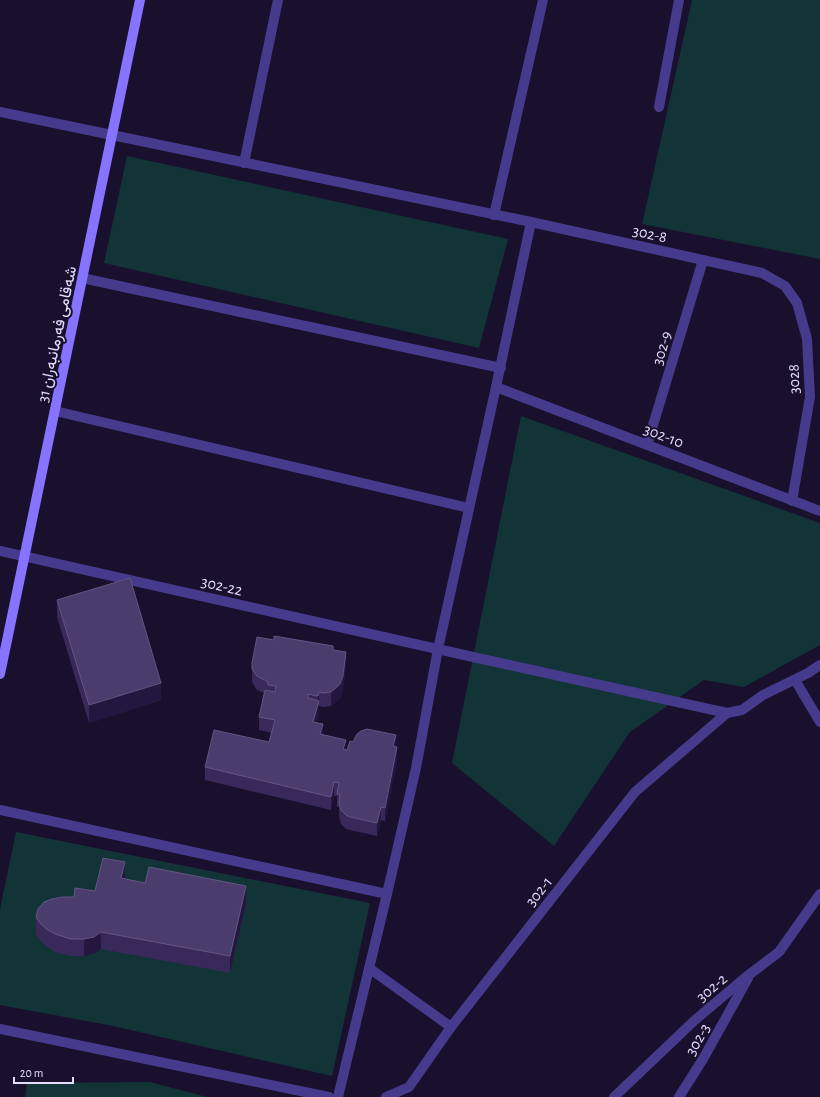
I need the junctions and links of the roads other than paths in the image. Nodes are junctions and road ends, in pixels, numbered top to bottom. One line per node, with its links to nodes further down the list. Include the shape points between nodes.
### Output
1 (140, 0): 7 (main road, شەقامی فەرمانبەران 31)
2 (278, 0): 8 (street)
3 (542, 0): 9 (street)
4 (679, 0): 5 (street)
5 (659, 107)
6 (0, 112): 7 (street, 302-8)
7 (112, 135): 8 (street, 302-8); 13 (main road, شەقامی فەرمانبەران 31)
8 (244, 163): 9 (street, 302-8)
9 (494, 215): 10 (street, 302-8)
10 (531, 222): 11 (street, 302-8); 14 (street)
11 (703, 260): 12 (street, 302-8); 17 (street, 302-9)
12 (762, 273): 18 (street, 3028, via 785,286 797,303 807,339 810,397)
13 (82, 278): 14 (street); 16 (main road, شەقامی فەرمانبەران 31)
14 (501, 368): 15 (street)
15 (496, 387): 17 (street, 302-10); 19 (street)
16 (55, 411): 19 (street); 22 (main road, شەقامی فەرمانبەران 31)
17 (647, 445): 18 (street, 302-10)
18 (792, 500): 20 (street, 302-10)
19 (469, 508): 23 (street)
20 (820, 511)
21 (0, 551): 22 (street, 302-22)
22 (25, 556): 23 (street, 302-22); 25 (main road, شەقامی فەرمانبەران 31)
23 (438, 649): 27 (street, 302-22); 30 (street, via 416,768)
24 (820, 665): 26 (street)
25 (0, 674)
26 (795, 680): 27 (street, via 742,710); 28 (street)
27 (727, 712): 34 (street, 302-1, via 635,792)
28 (820, 722)
29 (0, 810): 30 (street)
30 (387, 894): 32 (street)
31 (820, 894): 33 (street, 302-2, via 779,952)
32 (369, 968): 34 (street); 37 (street)
33 (751, 973): 39 (street, 302-2, via 695,1020); 40 (street, 302-3)
34 (451, 1027): 38 (street, 302-1, via 409,1087)
35 (0, 1029): 36 (street)
36 (329, 1097)
37 (338, 1097)
38 (386, 1097)
39 (614, 1097)
40 (679, 1097)

